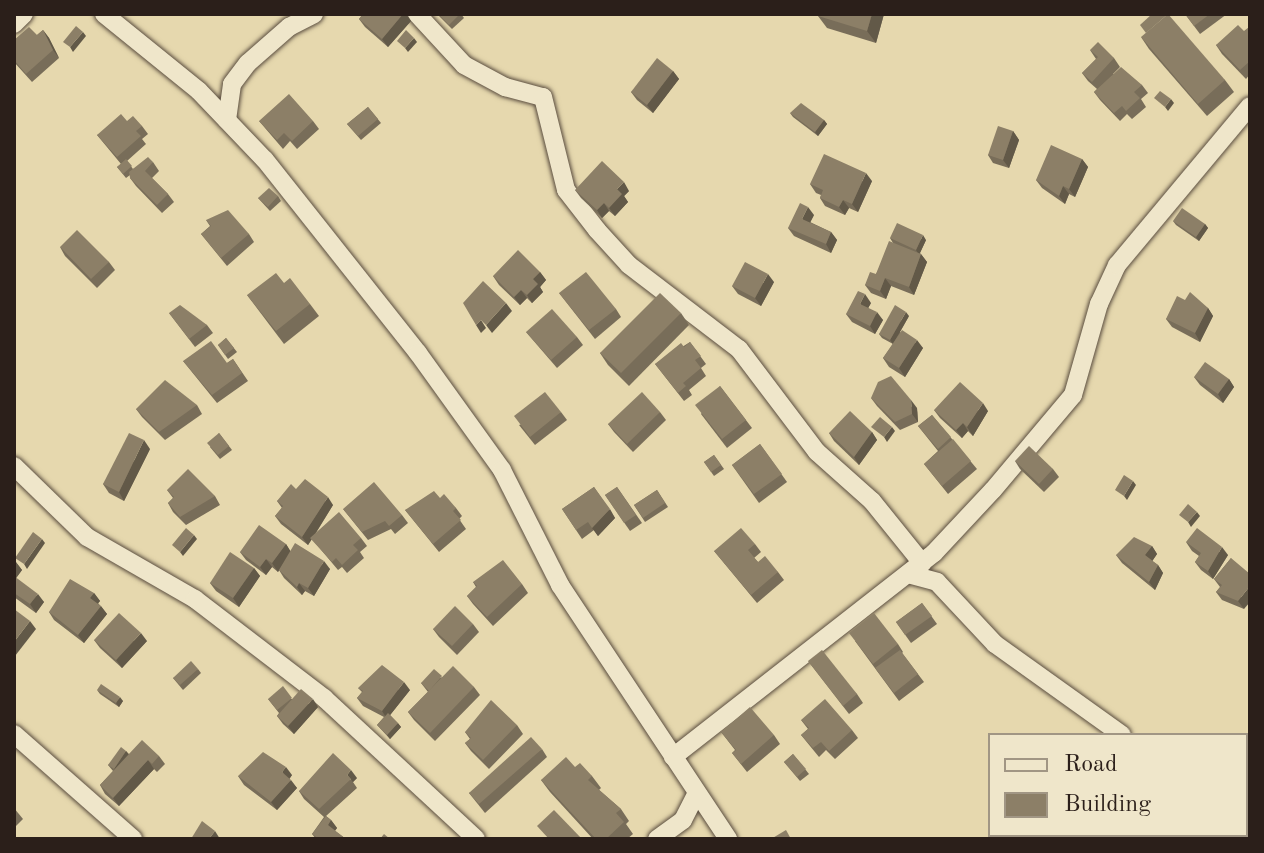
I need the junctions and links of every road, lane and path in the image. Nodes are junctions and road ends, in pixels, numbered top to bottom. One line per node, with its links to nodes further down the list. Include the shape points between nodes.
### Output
1 (24, 14): 5 (street)
2 (104, 14): 7 (street)
3 (314, 14): 6 (street, via 289,27)
4 (417, 14): 11 (street, via 464,65 505,87 543,97 553,155 566,190 597,230 629,265 739,349 817,452 872,501)
5 (14, 24)
6 (232, 84): 7 (street); 9 (street)
7 (203, 95): 9 (street)
8 (1250, 106): 11 (street, via 1117,265 1099,304 1073,395)
9 (227, 120): 15 (street, via 418,353 502,470 560,585)
10 (14, 466): 20 (street, via 87,537 195,599 324,698)
11 (922, 563): 12 (street); 12 (street); 15 (street)
12 (937, 582): 13 (street, via 995,644)
13 (1119, 733)
14 (14, 734): 19 (street)
15 (673, 757): 16 (street)
16 (697, 793): 17 (street); 18 (street)
17 (683, 820): 18 (street); 21 (street)
18 (723, 831)
19 (133, 839)
20 (476, 839)
21 (657, 839)

